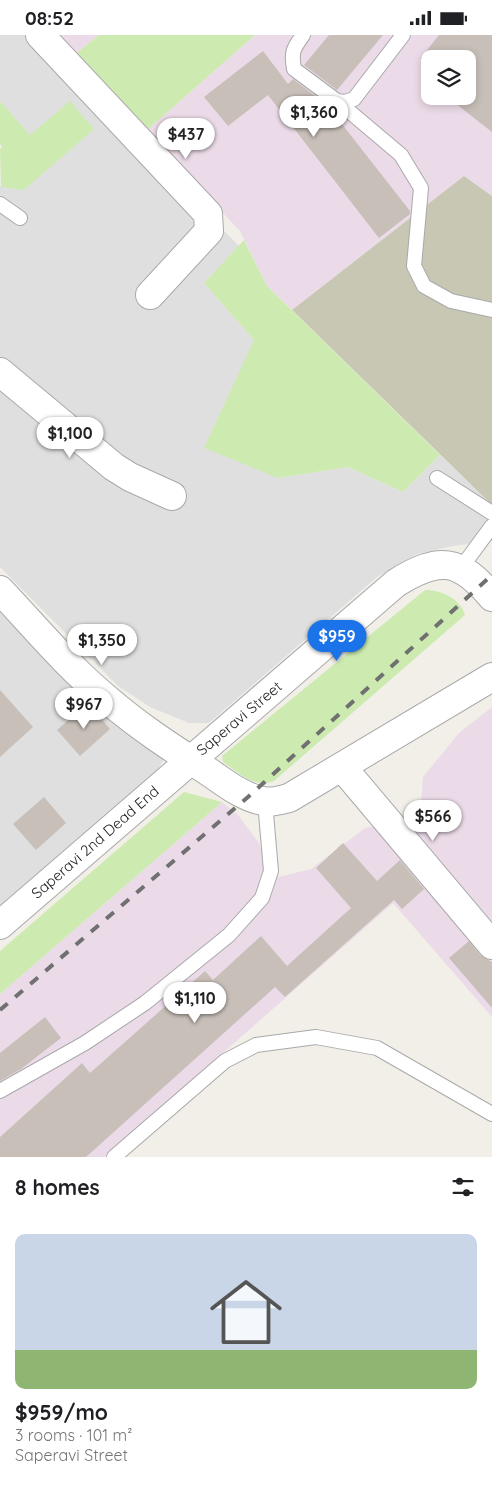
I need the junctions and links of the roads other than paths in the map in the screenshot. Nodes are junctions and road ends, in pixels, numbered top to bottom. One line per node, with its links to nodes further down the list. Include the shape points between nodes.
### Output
1 (40, 35): 7 (street, via 208,215 209,231)
2 (303, 35): 4 (lane, via 294,48 294,69)
3 (403, 35): 4 (lane, via 354,99 345,103)
4 (337, 101): 8 (lane, via 401,155 421,189 414,266 424,286 451,301)
5 (0, 204): 6 (lane)
6 (20, 218)
7 (150, 295)
8 (492, 310)
9 (0, 372): 11 (street, via 114,467)
10 (437, 478): 12 (lane)
11 (172, 496)
12 (492, 513)
13 (492, 526): 14 (lane)
14 (460, 568): 16 (street, Saperavi Street); 18 (street, Saperavi Street, via 432,565 396,583)
15 (0, 590): 18 (street, Saperavi Street, via 107,699)
16 (492, 597)
17 (492, 677): 19 (street)
18 (190, 760): 20 (street, via 248,797); 21 (street, Saperavi 2nd Dead End)
19 (342, 767): 20 (street, via 289,798); 22 (street)
20 (265, 802): 23 (lane, via 271,871 262,898 229,935 145,1003 85,1043)
21 (0, 925)
22 (492, 945)
23 (0, 1091)
24 (492, 1114): 25 (lane, via 377,1048 316,1037 256,1045 225,1061)
25 (114, 1157)

